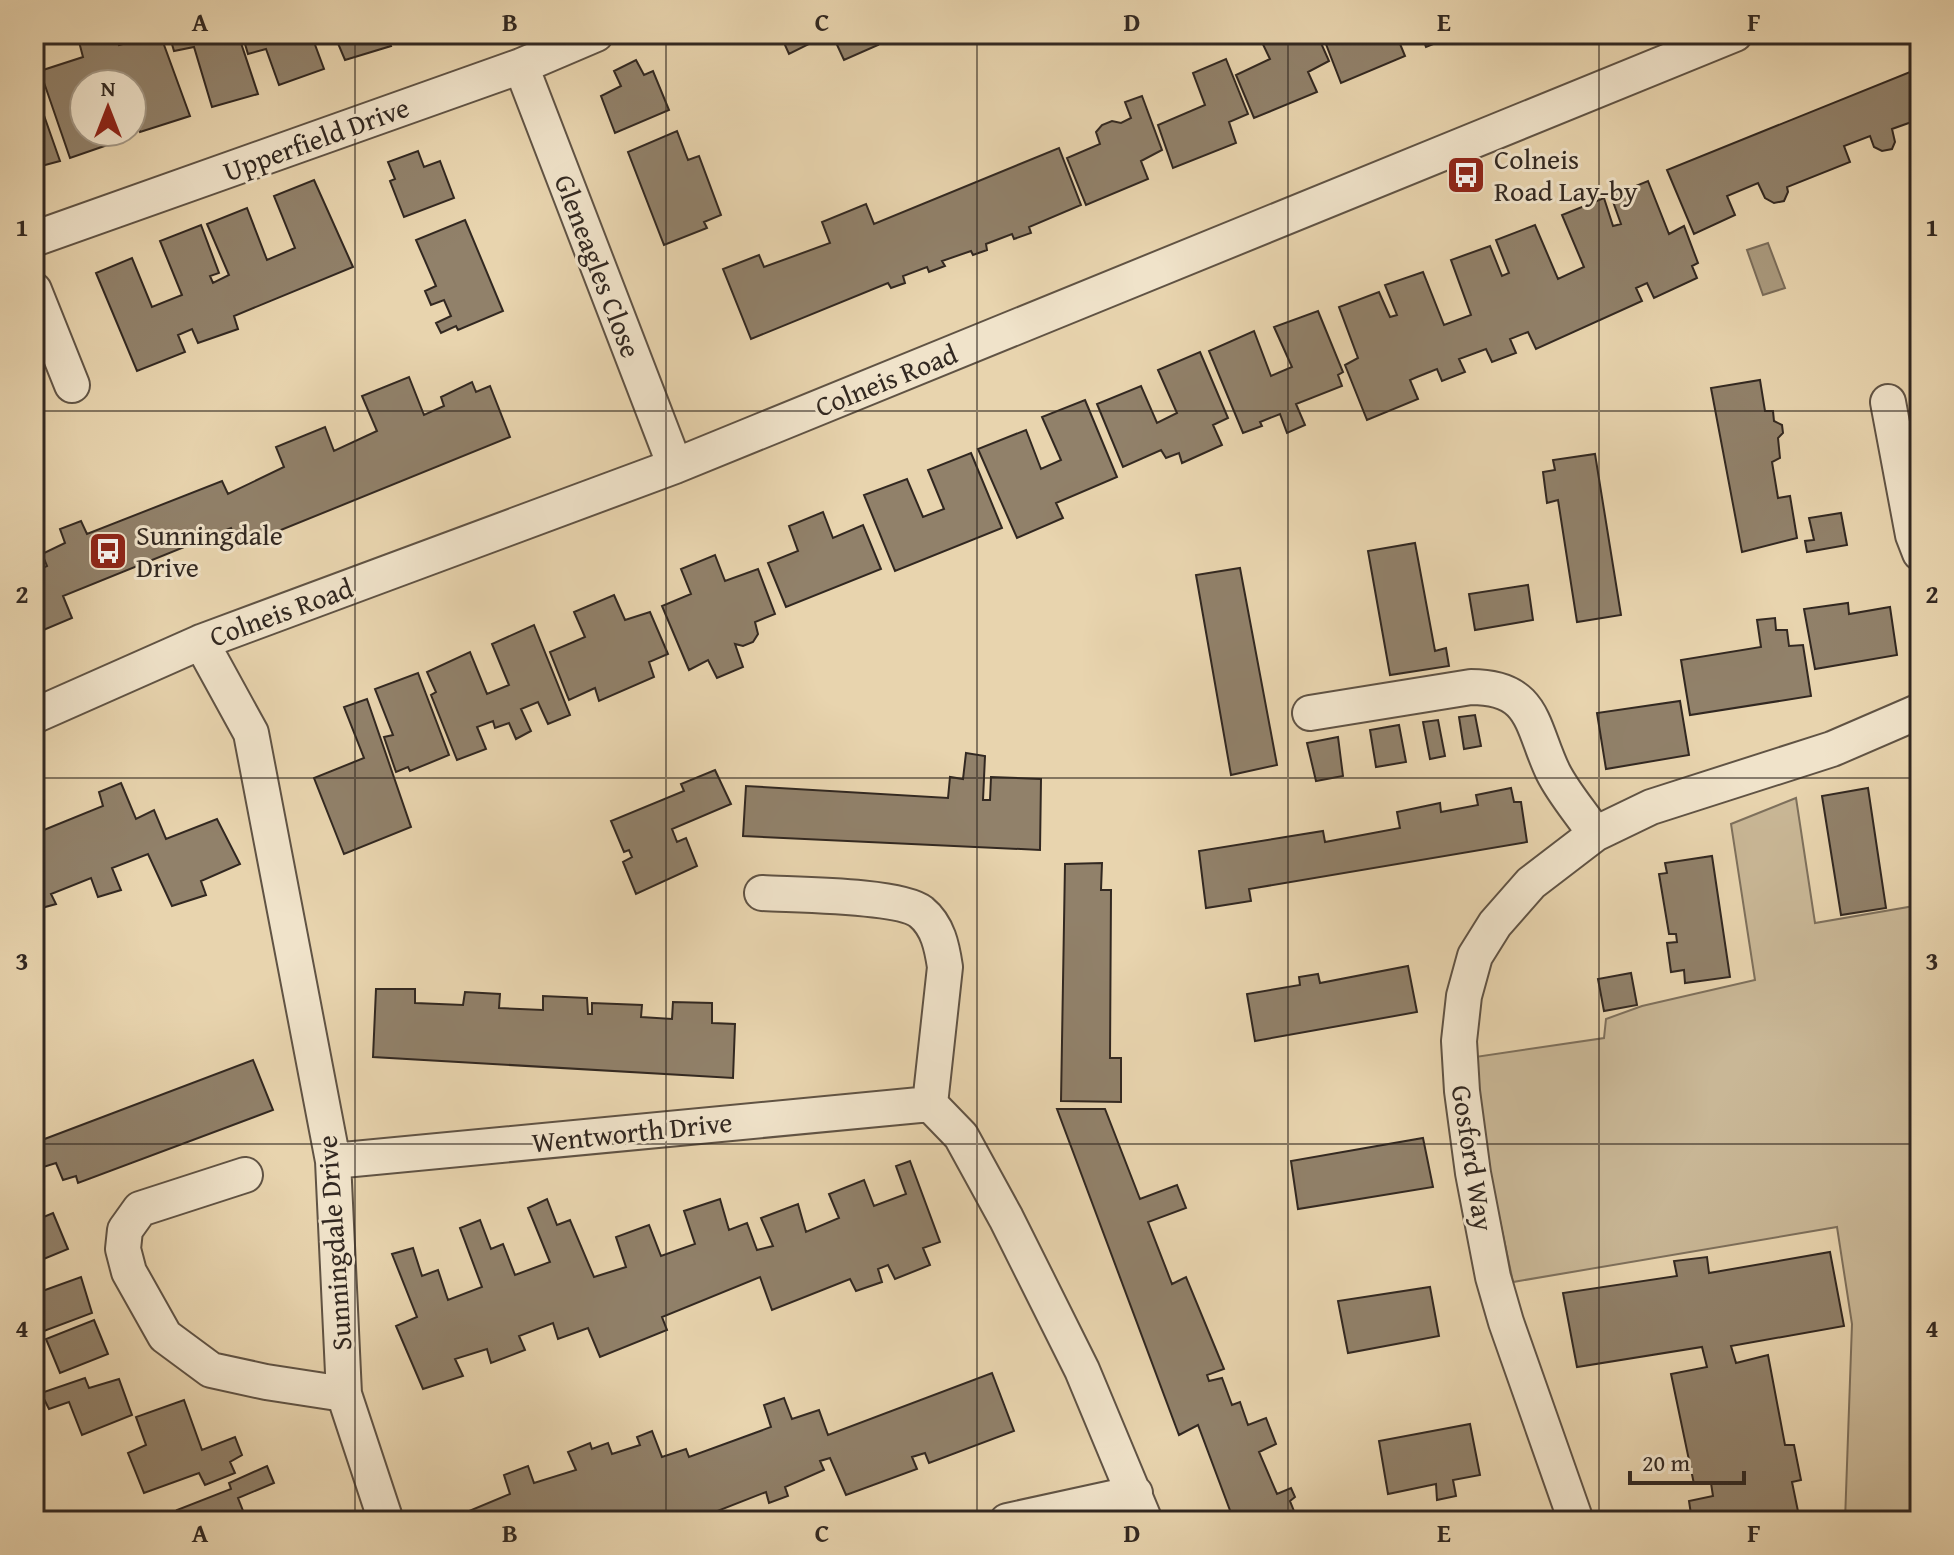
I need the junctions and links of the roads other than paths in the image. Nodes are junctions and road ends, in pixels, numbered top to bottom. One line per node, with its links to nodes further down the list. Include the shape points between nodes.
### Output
1 (596, 34): 3 (street, Upperfield Drive)
2 (1735, 34): 8 (street, Colneis Road)
3 (521, 66): 4 (street, Upperfield Drive); 8 (street, Gleneagles Close)
4 (34, 239)
5 (34, 290): 6 (street)
6 (72, 385)
7 (1888, 402): 9 (street)
8 (675, 466): 10 (street, Colneis Road)
9 (1920, 553)
10 (201, 642): 13 (street, Colneis Road); 17 (street, Sunningdale Drive, via 251,733)
11 (1920, 711): 14 (street, Gosford Way, via 1832,749 1651,807)
12 (1310, 713): 14 (street, via 1471,687 1510,694 1530,713 1555,774)
13 (34, 716)
14 (1595, 834): 23 (street, Gosford Way, via 1531,883 1485,940 1468,976 1459,1041 1473,1173 1493,1277)
15 (762, 893): 16 (street, via 898,902 919,911 932,925 945,967)
16 (930, 1104): 17 (street, Wentworth Drive); 20 (street, via 976,1159 1082,1370)
17 (333, 1161): 19 (street, Sunningdale Drive)
18 (245, 1175): 19 (street, via 140,1209 125,1230 129,1272 165,1336 211,1370)
19 (344, 1394): 21 (street, Sunningdale Drive)
20 (1140, 1507): 22 (street)
21 (386, 1521)
22 (1007, 1521)
23 (1576, 1521)

